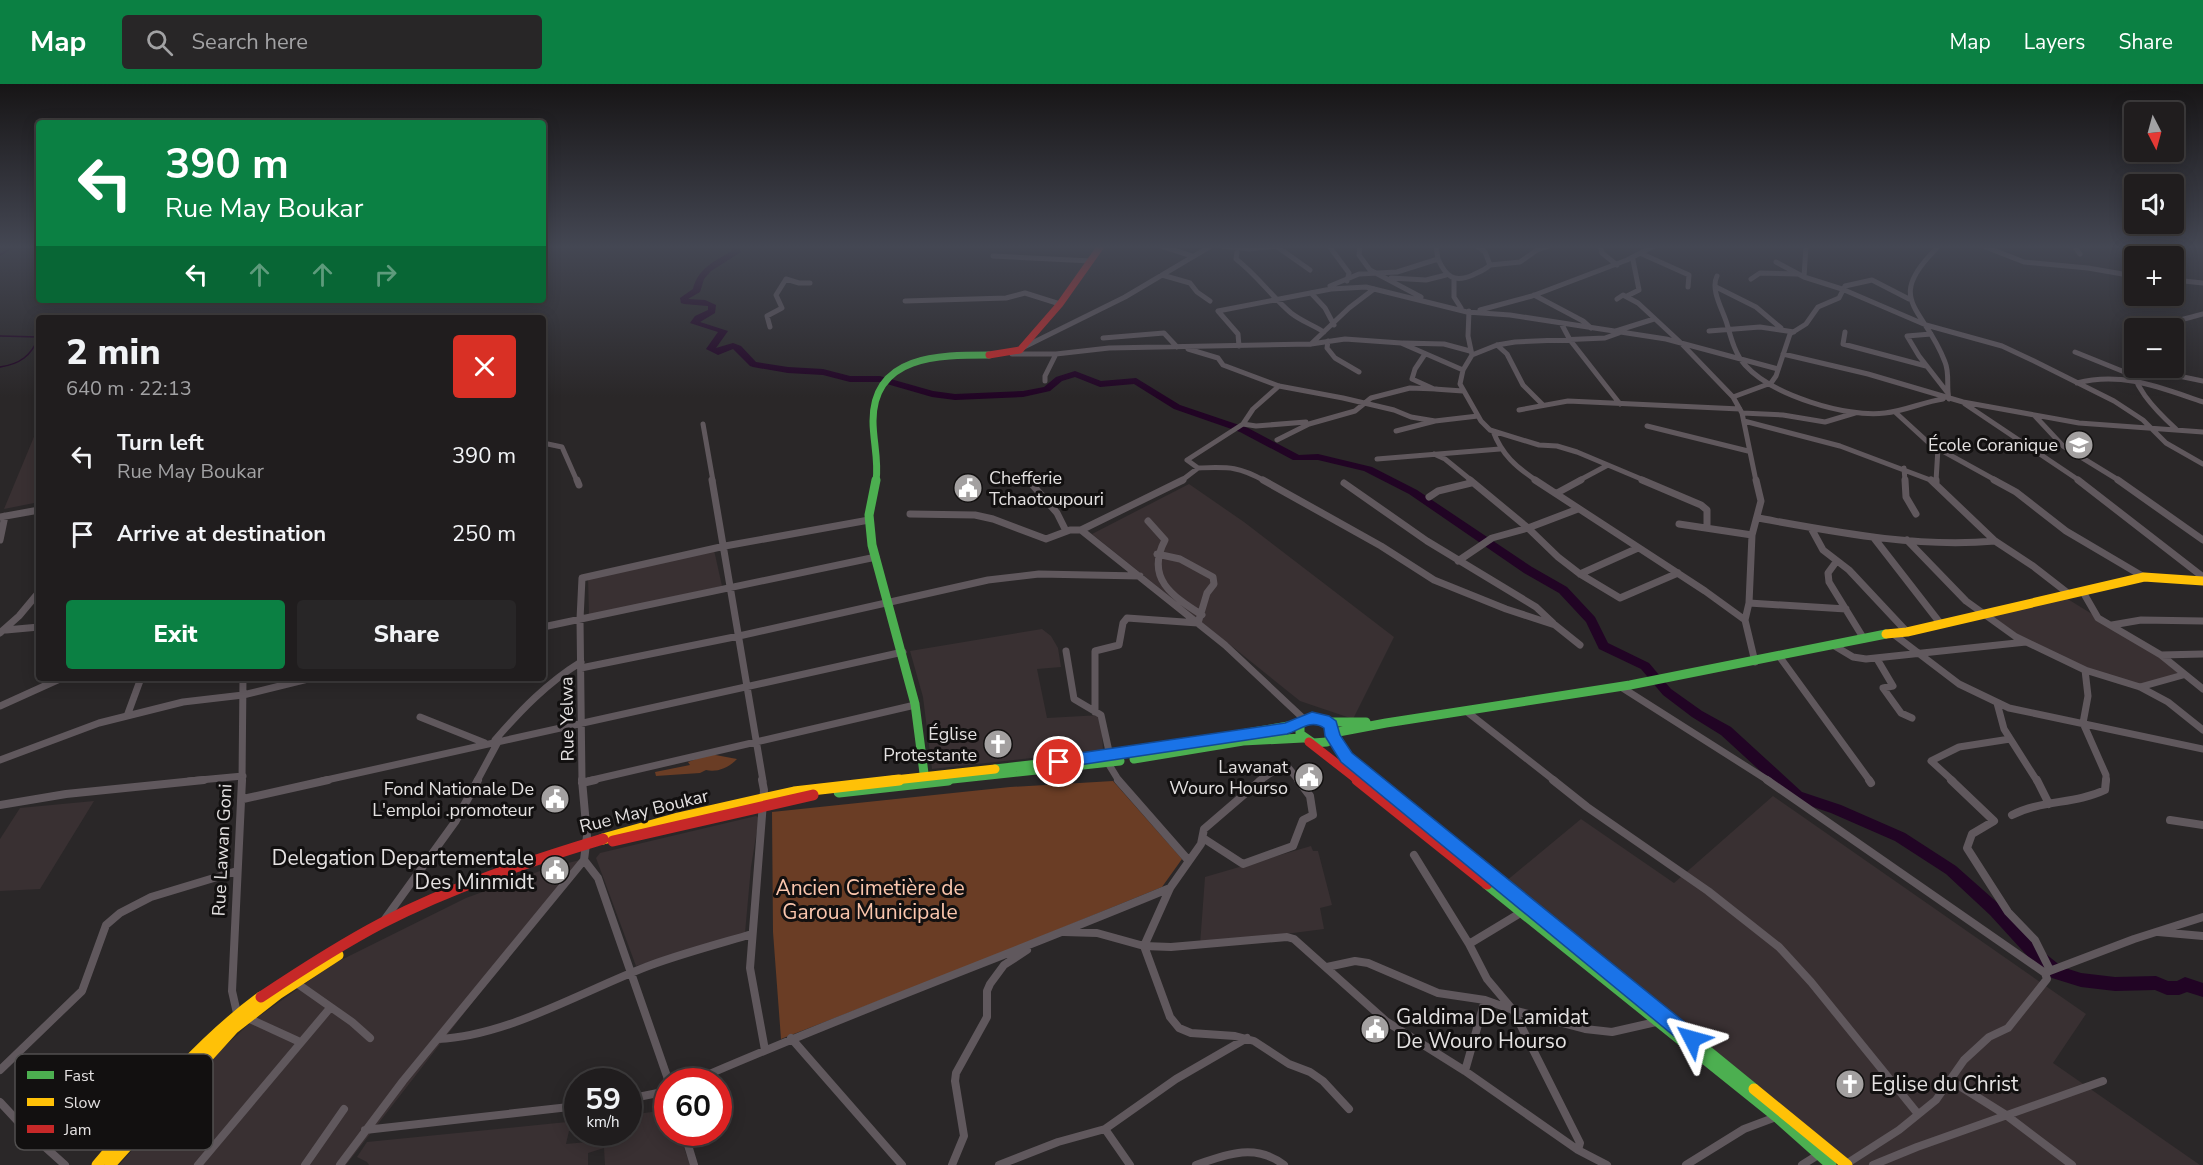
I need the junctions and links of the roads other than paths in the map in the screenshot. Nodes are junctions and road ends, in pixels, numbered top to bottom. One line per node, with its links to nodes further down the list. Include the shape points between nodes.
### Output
1 (777, 296): 39 (street, via 782,308 767,316)
2 (1012, 296): 27 (street)
3 (1036, 296): 31 (street)
4 (1065, 296): 31 (main road)
5 (1126, 296): 59 (street)
6 (1203, 296): 28 (street)
7 (1274, 296): 24 (street)
8 (1291, 296): 24 (street)
9 (1314, 296): 30 (street)
10 (1321, 296): 30 (street)
11 (1363, 296): 37 (street)
12 (1408, 296): 29 (street)
13 (1420, 296): 29 (street)
14 (1454, 296): 32 (street)
15 (1530, 296): 32 (street, via 1504,307)
16 (1537, 296): 40 (street)
17 (1621, 296): 25 (street)
18 (1627, 296): 34 (street)
19 (1719, 296): 41 (street)
20 (1735, 296): 42 (street, via 1756,307)
21 (1840, 296): 46 (street, via 1818,307 1806,324)
22 (1857, 296): 38 (street)
23 (1904, 296): 26 (street)
24 (1277, 299): 44 (street, via 1297,318); 57 (street, via 1218,311 1238,334)
25 (1617, 299)
26 (1909, 299): 38 (street)
27 (905, 301)
28 (1210, 301)
29 (1426, 301): 32 (street)
30 (1320, 302): 37 (street)
31 (1060, 304): 59 (main road)
32 (1464, 310): 36 (street); 61 (street)
33 (2203, 314): 35 (street)
34 (1653, 319): 45 (street); 54 (street)
35 (2184, 319)
36 (1561, 323): 40 (street); 51 (street)
37 (1334, 325): 44 (street)
38 (1926, 325): 49 (street); 78 (street, via 2002,346)
39 (770, 327)
40 (1591, 328): 45 (street)
41 (1728, 329): 42 (street); 43 (street); 66 (street)
42 (1782, 329): 46 (street)
43 (1708, 331)
44 (1324, 332): 55 (street)
45 (1612, 332): 48 (street)
46 (1794, 332): 65 (street, via 1788,337)
47 (1845, 332): 67 (street, via 1843,344)
48 (1618, 333): 51 (street, via 1605,338); 54 (street)
49 (1931, 334): 67 (street, via 1907,336); 83 (street, via 1946,364)
50 (1103, 338): 58 (street, via 1164,333)
51 (1570, 340): 56 (street); 90 (street)
52 (1328, 341): 53 (street); 55 (street); 70 (street, via 1327,348 1335,358)
53 (1401, 342): 61 (street, via 1440,343); 64 (street)
54 (1681, 343): 66 (street); 84 (street)
55 (1311, 344): 57 (street)
56 (1497, 345): 61 (street); 89 (street, via 1509,354 1518,378 1532,398)
57 (1239, 346): 58 (street)
58 (1180, 347): 63 (street, via 1109,348); 79 (street, via 1218,358 1223,365)
59 (1023, 348): 62 (main road)
60 (2075, 352): 71 (street)
61 (1471, 353): 69 (street)
62 (1010, 354): 63 (street); 134 (main road, via 932,358 896,370 885,380 872,416 877,469)
63 (1056, 354): 75 (street)
64 (1425, 354): 69 (street); 80 (street, via 1412,379)
65 (1783, 354): 68 (street); 82 (street)
66 (1742, 360): 68 (street); 77 (street)
67 (1926, 366): 83 (street)
68 (1778, 369): 77 (street)
69 (1463, 370): 81 (street)
70 (1359, 372)
71 (2124, 374)
72 (2184, 377): 76 (street)
73 (2124, 378): 78 (street)
74 (2133, 378): 87 (street); 106 (street)
75 (1045, 381)
76 (2203, 381)
77 (1771, 383): 84 (street); 93 (street, via 1818,404)
78 (2078, 383): 105 (street, via 2114,401)
79 (1279, 386): 88 (street); 102 (street, via 1253,409)
80 (1437, 389): 81 (street); 88 (street, via 1403,390)
81 (1463, 391): 97 (street)
82 (1929, 393): 83 (street); 85 (street)
83 (1948, 396): 85 (street); 86 (street)
84 (1733, 397): 92 (street)
85 (1928, 402): 94 (street)
86 (1963, 402): 96 (street); 158 (street, via 2072,475)
87 (2203, 402)
88 (1363, 404): 98 (street); 99 (street)
89 (1542, 404): 90 (street); 91 (street)
90 (1620, 404): 92 (street)
91 (1520, 410)
92 (1741, 411): 95 (street); 100 (street)
93 (1855, 412): 94 (street); 95 (street, via 1830,422)
94 (1895, 412): 112 (street)
95 (1762, 414): 103 (street)
96 (2034, 415): 105 (street, via 2099,425); 146 (street, via 2063,446)
97 (1478, 416): 99 (street); 107 (street)
98 (1334, 417): 102 (street, via 1290,425); 110 (street)
99 (1435, 421): 108 (street)
100 (1744, 421): 103 (street); 114 (street)
101 (703, 424): 148 (street)
102 (1243, 424): 119 (street, via 1187,460)
103 (1753, 424): 120 (street, via 1840,446)
104 (1647, 426): 114 (street)
105 (2150, 427): 106 (street); 117 (street, via 2166,443)
106 (2176, 429): 109 (street)
107 (1490, 430): 113 (street); 118 (street, via 1567,449)
108 (1396, 431)
109 (2203, 432)
110 (1277, 440)
111 (546, 444): 125 (street, via 562,447)
112 (1938, 448): 124 (street); 157 (street, via 2016,492 2066,531)
113 (1500, 449): 115 (street); 126 (street, via 1532,478)
114 (1748, 451): 133 (street, via 1760,494)
115 (1434, 454): 116 (street); 123 (street)
116 (1377, 459)
117 (2203, 464)
118 (1608, 465): 126 (street); 138 (street, via 1705,507)
119 (1198, 468): 140 (street, via 1182,481); 174 (street, via 1233,467 1247,471 1434,580)
120 (1904, 468): 124 (street); 131 (street, via 1906,497)
121 (1030, 482): 141 (street, via 1057,513)
122 (1344, 483): 152 (street)
123 (1471, 483): 127 (street); 137 (street)
124 (1936, 483): 147 (street)
125 (579, 485)
126 (1557, 493): 128 (street)
127 (1429, 496)
128 (1578, 509): 137 (street); 149 (street)
129 (36, 511): 132 (street)
130 (910, 514): 141 (street, via 976,515 1044,539)
131 (1916, 514)
132 (2, 517): 144 (street)
133 (1758, 518): 139 (street); 142 (street)
134 (869, 520): 148 (street); 151 (main road)
135 (1148, 521): 150 (street, via 1165,540)
136 (1679, 524): 138 (street)
137 (1528, 528): 152 (street, via 1492,538); 155 (street)
138 (1707, 528): 142 (street)
139 (1811, 528): 143 (street); 153 (street, via 1823,550)
140 (1081, 530): 141 (street); 156 (street)
141 (1065, 531)
142 (1752, 535): 164 (street)
143 (1874, 538): 145 (street); 172 (street)
144 (0, 540)
145 (1907, 540): 147 (street, via 1961,544); 166 (street)
146 (2203, 540)
147 (1995, 541): 161 (street)
148 (725, 546): 159 (street); 168 (street, Rue Yelwa, via 582,578)
149 (1638, 548): 154 (street); 155 (street)
150 (1157, 554): 167 (street, via 1160,580); 167 (street, via 1180,559 1213,577 1214,584 1204,597)
151 (876, 557): 159 (street); 163 (main road)
152 (1458, 561): 174 (street, via 1536,607)
153 (1836, 562): 165 (street, via 1827,577); 178 (street, via 1850,570)
154 (1678, 573): 155 (street, via 1620,598); 169 (street)
155 (1580, 574)
156 (1140, 576): 163 (street, via 1019,575); 171 (street)
157 (2144, 577): 158 (main road); 160 (main road)
158 (2203, 579)
159 (732, 586): 168 (street); 180 (street)
160 (2083, 592): 161 (main road); 173 (street, via 2098,618)
161 (2069, 594): 166 (main road)
162 (36, 595): 177 (street)
163 (889, 603): 180 (street); 186 (main road)
164 (1749, 603): 165 (street); 169 (street)
165 (1846, 609): 181 (street)
166 (1982, 614): 172 (main road); 182 (street)
167 (1202, 615): 171 (street)
168 (580, 619): 175 (street); 193 (street, Rue Yelwa)
169 (1745, 620): 192 (street)
170 (2203, 621): 173 (street, via 2141,620)
171 (1198, 623): 209 (street, via 1125,620 1119,645 1095,651); 214 (street)
172 (1940, 623): 178 (main road)
173 (2112, 624): 189 (street)
174 (1555, 625): 183 (street)
175 (546, 626)
176 (36, 627): 177 (street)
177 (3, 632)
178 (1907, 632): 179 (main road)
179 (1892, 633): 181 (main road); 187 (street)
180 (739, 636): 193 (street); 200 (street)
181 (1864, 639): 184 (main road)
182 (2026, 642): 187 (street); 194 (street)
183 (1580, 645)
184 (1833, 645): 190 (main road); 191 (street, via 1853,657)
185 (1066, 651): 209 (street, via 1072,694)
186 (903, 652): 200 (street); 206 (main road)
187 (1917, 654): 191 (street); 205 (street, via 1959,684)
188 (2203, 654): 189 (street)
189 (2161, 655): 195 (street)
190 (1779, 656): 192 (main road); 231 (street)
191 (1877, 659): 212 (street, via 1893,686 1883,688 1901,713)
192 (1755, 662): 201 (main road)
193 (581, 665): 213 (street, Rue Yelwa); 221 (street, via 560,674 530,699)
194 (2085, 670): 202 (street); 217 (street, via 2088,696)
195 (2183, 675): 202 (street); 203 (street)
196 (55, 681): 207 (street)
197 (140, 681): 210 (street)
198 (243, 681): 204 (street, Rue Lawan Goni)
199 (299, 681): 204 (street)
200 (748, 687): 213 (street); 222 (street)
201 (1621, 687): 208 (main road); 257 (street, via 1750,768)
202 (2140, 687): 218 (street, via 2168,702)
203 (2203, 689)
204 (243, 695): 210 (street, via 183,702); 228 (street, Rue Lawan Goni)
205 (1997, 703): 217 (street, via 2022,712); 220 (street, via 1999,718)
206 (915, 705): 222 (street); 229 (main road)
207 (0, 706)
208 (1466, 711): 216 (main road); 285 (street, via 1587,807 1708,891 1779,947)
209 (1095, 712): 227 (street, via 1105,722)
210 (127, 716): 226 (street)
211 (420, 717): 224 (street)
212 (1912, 718)
213 (582, 722): 221 (street); 230 (street, Rue Yelwa)
214 (1303, 722): 215 (main road, via 1316,718); 223 (main road, via 1299,731); 227 (main road, Rue May Boukar)
215 (1327, 722): 216 (main road); 219 (main road)
216 (1377, 722): 219 (main road)
217 (2083, 723): 225 (street); 234 (street, via 2107,786 2095,796)
218 (2203, 730)
219 (1333, 735): 223 (main road, via 1323,743); 316 (main road, via 1347,757)
220 (2010, 739): 234 (street); 257 (street, via 1959,747 1930,761 1994,821 1972,834 1967,848 2008,912 2035,940)
221 (497, 740): 224 (street); 248 (street, via 455,822)
222 (757, 740): 230 (street); 233 (street)
223 (1306, 740): 227 (main road, Rue May Boukar, via 1243,741); 246 (main road)
224 (485, 743): 232 (street)
225 (2203, 749)
226 (0, 760)
227 (1109, 760): 229 (main road, Rue May Boukar); 243 (street, via 1119,781)
228 (243, 776): 232 (street, Rue Lawan Goni); 235 (street, via 76,792)
229 (925, 780): 233 (main road, Rue May Boukar, via 825,787)
230 (582, 783): 240 (street, Rue Yelwa)
231 (1871, 783)
232 (243, 799): 244 (street, Rue Lawan Goni)
233 (764, 802): 240 (main road, Rue May Boukar); 251 (street)
234 (2049, 804): 236 (street, via 2028,807)
235 (0, 805)
236 (2012, 815)
237 (2170, 820): 238 (street)
238 (2203, 825)
239 (1203, 838): 239 (street, via 1204,829 1262,778 1278,769 1287,766 1310,796 1312,815 1303,820 1293,846 1243,864); 243 (street)
240 (586, 845): 242 (street, Rue Yelwa); 248 (main road, Rue May Boukar, via 536,858); 259 (main road, Rue May Boukar, via 406,917)
241 (1414, 855): 254 (street)
242 (584, 860): 258 (street, via 598,878); 268 (street)
243 (1190, 861): 245 (street)
244 (237, 871): 263 (street, Rue Lawan Goni, via 232,991); 271 (street, via 146,898 113,918 102,935 81,991)
245 (1170, 888): 249 (street); 255 (street)
246 (1522, 912): 254 (street); 264 (main road)
247 (2203, 917): 250 (street)
248 (382, 923): 263 (main road, Rue May Boukar, via 305,968)
249 (1064, 932): 253 (street); 255 (street, via 1097,933)
250 (2155, 932): 252 (street); 257 (street)
251 (752, 934): 258 (street); 270 (street, via 751,979)
252 (2203, 936)
253 (1039, 942): 266 (street); 307 (street, via 1004,965 987,991 987,1017 956,1073 964,1136)
254 (1469, 944): 262 (street, via 1487,979)
255 (1144, 946): 256 (street, via 1287,937); 267 (street, via 1170,1017 1179,1028 1191,1033)
256 (1327, 967): 260 (street, via 1355,961 1368,963 1438,993); 278 (street, via 1387,1022)
257 (2048, 971): 279 (street, via 2047,979 2015,1021 1964,1060)
258 (633, 972): 268 (street, via 530,1016 460,1038); 275 (street)
259 (295, 982): 261 (street); 263 (main road, Rue May Boukar)
260 (1485, 1000): 262 (street); 278 (street)
261 (330, 1008): 265 (street); 269 (street)
262 (1513, 1010): 264 (street, via 1603,1031 1628,1030); 297 (street, via 1580,1143)
263 (242, 1015): 269 (street); 272 (main road, Rue May Boukar); 273 (main road, Rue May Boukar)
264 (1656, 1022): 287 (main road)
265 (370, 1038)
266 (791, 1038): 270 (street); 306 (street)
267 (1247, 1038): 284 (street, via 1323,1081); 289 (street, via 1176,1079)
268 (438, 1039): 290 (street)
269 (300, 1042): 292 (street)
270 (765, 1050): 276 (street)
271 (16, 1054)
272 (199, 1054)
273 (208, 1054)
274 (15, 1055): 277 (street)
275 (664, 1068)
276 (723, 1068)
277 (0, 1070)
278 (1465, 1071): 297 (street)
279 (1950, 1080): 285 (street, via 1936,1100); 286 (street)
280 (2103, 1081): 286 (street)
281 (0, 1102): 288 (street)
282 (564, 1108): 290 (street)
283 (344, 1109): 303 (street)
284 (1349, 1109)
285 (1918, 1114): 316 (street)
286 (2006, 1115): 317 (street); 318 (street)
287 (1777, 1117): 298 (main road); 313 (street, via 1744,1129)
288 (15, 1118)
289 (1105, 1129): 308 (street); 309 (street)
290 (365, 1130): 304 (street)
291 (688, 1146): 305 (street)
292 (213, 1147)
293 (48, 1150): 299 (street)
294 (110, 1150): 300 (main road, Rue May Boukar)
295 (123, 1150): 301 (main road, Rue May Boukar)
296 (210, 1150): 302 (street)
297 (1578, 1150): 312 (street)
298 (1818, 1155): 314 (street); 315 (main road)
299 (65, 1165)
300 (97, 1165)
301 (110, 1165)
302 (198, 1165)
303 (305, 1165)
304 (340, 1165)
305 (694, 1165)
306 (902, 1165)
307 (952, 1165)
308 (999, 1165)
309 (1130, 1165)
310 (1196, 1165): 311 (street, via 1250,1151 1268,1154)
311 (1284, 1165)
312 (1608, 1165)
313 (1686, 1165)
314 (1802, 1165)
315 (1831, 1165)
316 (1847, 1165)
317 (1873, 1165)
318 (2072, 1165)

